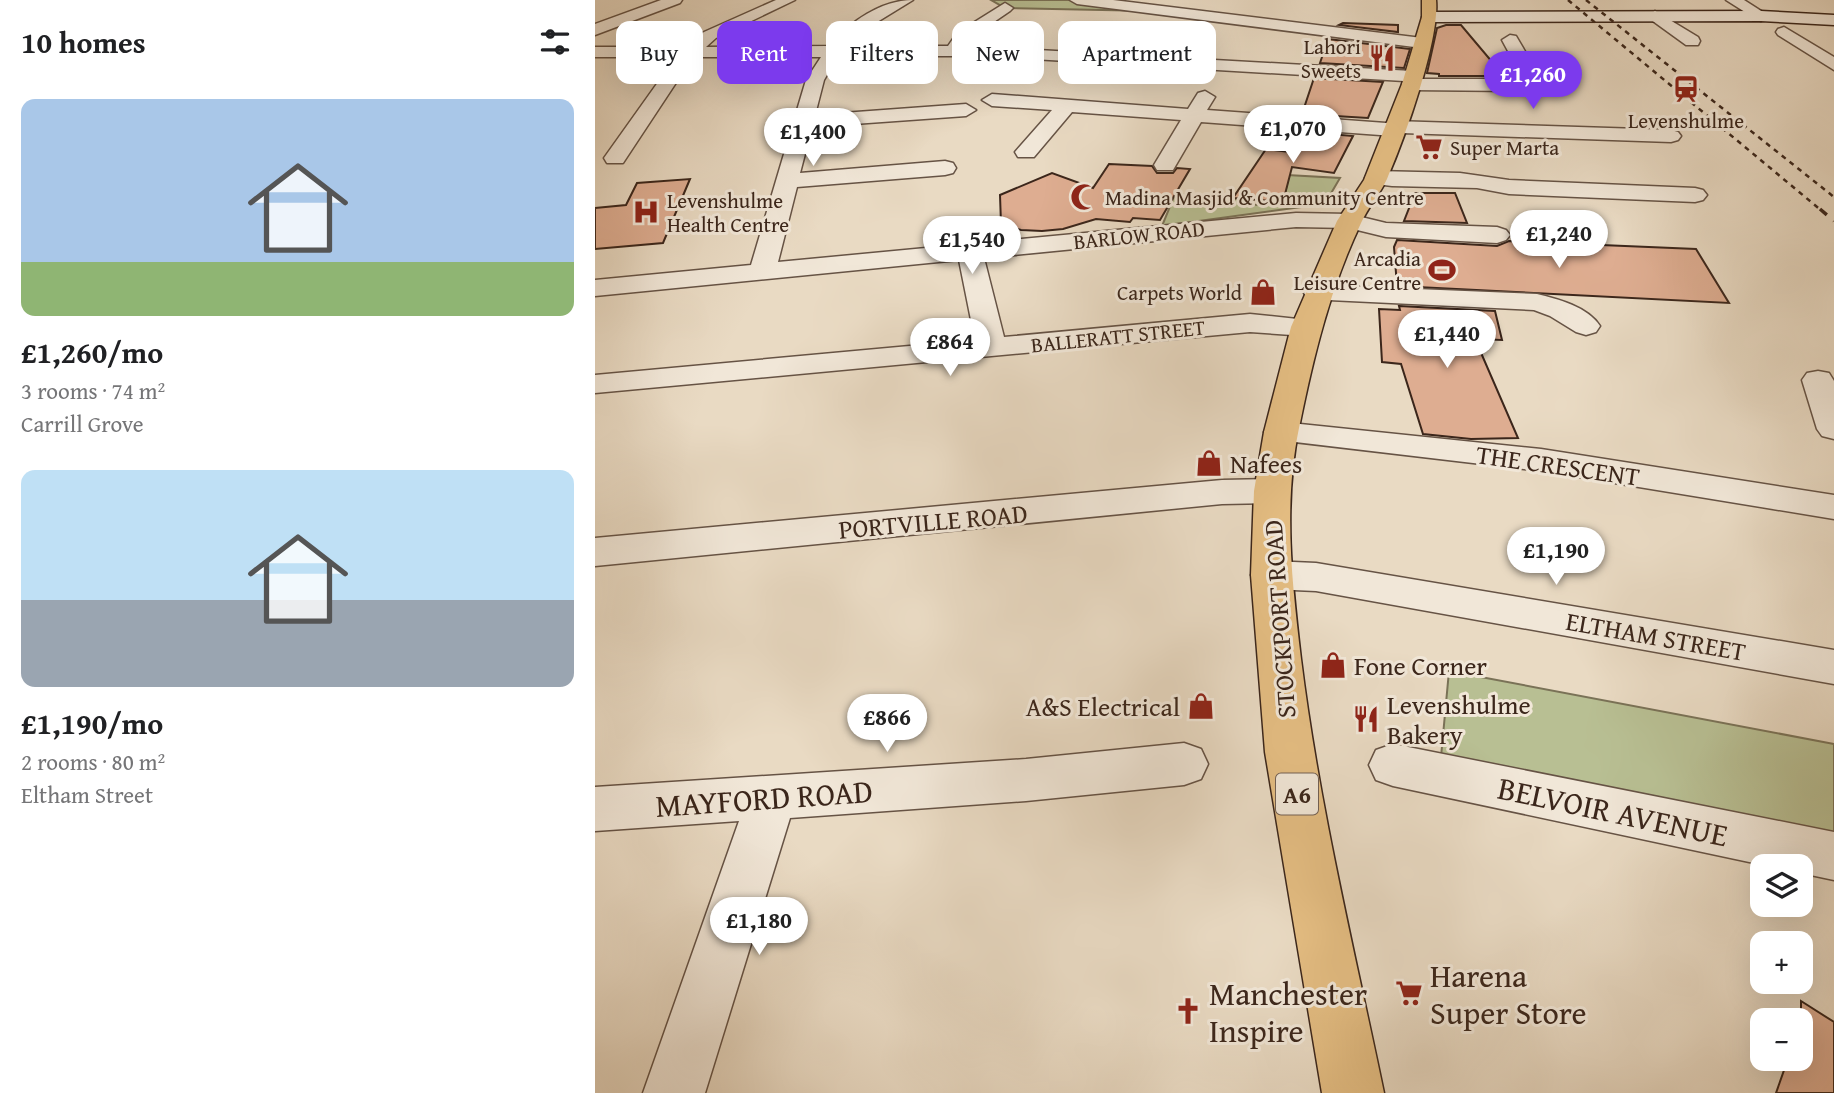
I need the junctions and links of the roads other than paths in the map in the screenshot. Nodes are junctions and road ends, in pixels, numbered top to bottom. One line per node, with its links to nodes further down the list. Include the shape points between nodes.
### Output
1 (674, 0): 16 (street)
2 (788, 0): 18 (street)
3 (906, 0): 13 (street)
4 (1077, 0): 7 (street)
5 (1733, 0): 11 (street)
6 (1218, 1): 7 (street)
7 (1166, 5): 15 (street)
8 (1005, 8): 14 (street)
9 (1429, 8): 10 (street); 21 (highway, STOCKPORT ROAD / A6)
10 (1655, 16): 11 (street); 20 (street)
11 (1761, 16): 12 (street)
12 (1834, 20)
13 (866, 21)
14 (986, 21)
15 (1246, 21): 21 (street, via 1328,25); 29 (street)
16 (595, 30)
17 (1784, 32): 28 (street)
18 (703, 40)
19 (1510, 40): 30 (street, via 1531,77 1516,85)
20 (1692, 41)
21 (1422, 43): 30 (highway, STOCKPORT ROAD / A6)
22 (826, 51): 25 (street)
23 (595, 52): 24 (street)
24 (616, 52)
25 (703, 52)
26 (826, 58): 36 (street)
27 (1044, 58): 29 (street)
28 (1834, 65)
29 (1219, 70): 30 (street); 35 (street)
30 (1412, 80): 37 (highway, STOCKPORT ROAD / A6)
31 (666, 84): 40 (street)
32 (992, 100): 33 (street)
33 (1066, 107): 35 (street); 39 (street)
34 (967, 110): 36 (street)
35 (1195, 116): 37 (street); 41 (street)
36 (803, 122): 44 (street)
37 (1394, 128): 38 (street); 43 (highway, STOCKPORT ROAD / A6)
38 (1671, 136)
39 (1026, 152)
40 (615, 158)
41 (1165, 164)
42 (945, 168): 44 (street)
43 (1376, 178): 45 (street); 46 (highway, STOCKPORT ROAD / A6)
44 (788, 181): 49 (street)
45 (1695, 195)
46 (1349, 221): 47 (street, BARLOW ROAD, via 1386,230); 48 (street, BARLOW ROAD, via 1296,220); 51 (highway, STOCKPORT ROAD / A6)
47 (1497, 235)
48 (970, 253): 49 (street, BARLOW ROAD); 54 (street)
49 (762, 271): 50 (street, BARLOW ROAD)
50 (595, 288)
51 (1318, 293): 52 (street, via 1537,302); 53 (highway, STOCKPORT ROAD / A6)
52 (1586, 326)
53 (1306, 327): 54 (street, BALLERATT STREET, via 1250,323); 58 (highway, STOCKPORT ROAD / A6)
54 (992, 349): 56 (street, BALLERATT STREET)
55 (1818, 380): 57 (street)
56 (595, 384)
57 (1834, 429)
58 (1281, 432): 59 (highway, STOCKPORT ROAD / A6); 60 (street, THE CRESCENT, via 1541,460)
59 (1272, 491): 61 (street, PORTVILLE ROAD); 62 (highway, STOCKPORT ROAD / A6)
60 (1834, 507)
61 (595, 552)
62 (1271, 575): 63 (street, ELTHAM STREET, via 1316,576); 70 (highway, STOCKPORT ROAD / A6, via 1289,752)
63 (1834, 667)
64 (1184, 764): 66 (street, MAYFORD ROAD)
65 (1393, 765): 68 (street, BELVOIR AVENUE)
66 (772, 797): 67 (street, MAYFORD ROAD); 69 (street)
67 (595, 809)
68 (1834, 856)
69 (674, 1093)
70 (1353, 1093)

